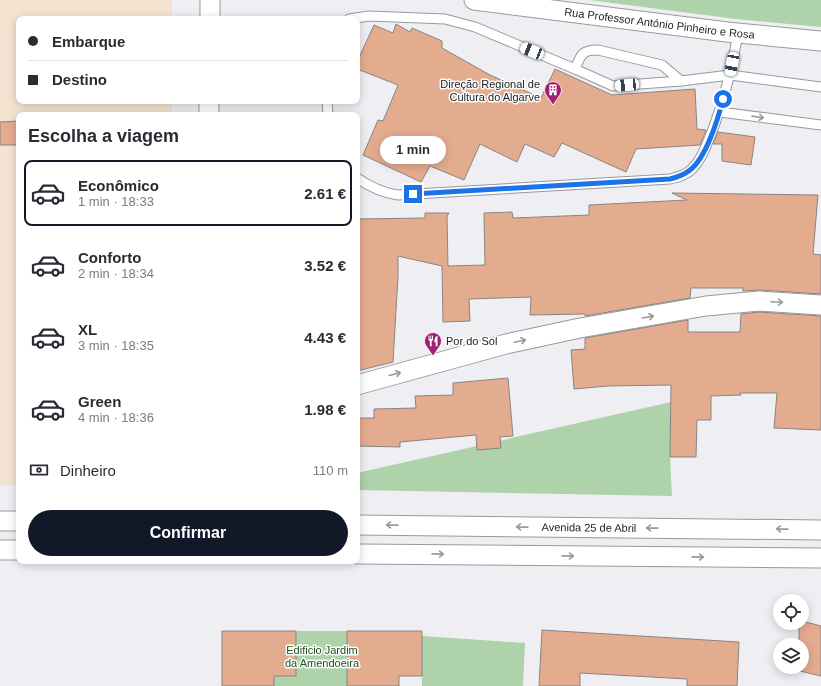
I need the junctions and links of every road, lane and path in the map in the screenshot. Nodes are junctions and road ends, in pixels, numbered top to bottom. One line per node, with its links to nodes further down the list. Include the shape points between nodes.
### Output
1 (210, 0): 3 (street)
2 (474, 0): 5 (street, Rua Professor António Pinheiro e Rosa)
3 (210, 16)
4 (360, 17): 7 (lane, via 445,19 475,27)
5 (738, 33): 6 (street, Rua Professor António Pinheiro e Rosa); 8 (lane)
6 (821, 41)
7 (575, 69): 9 (lane, via 613,86); 9 (lane, via 580,56 588,50 598,50 662,65)
8 (730, 75): 9 (lane); 10 (lane); 11 (lane)
9 (681, 80)
10 (821, 87)
11 (720, 112): 12 (lane, one-way to 12); 13 (lane, via 699,161 682,176 670,179 398,194 386,193)
12 (821, 125)
13 (360, 180)
14 (821, 305): 15 (street, one-way to 14, via 506,344 706,306 759,301)
15 (360, 383)
16 (0, 520): 17 (street)
17 (16, 521)
18 (360, 525): 19 (street, Avenida 25 de Abril, one-way to 18)
19 (821, 530)
20 (0, 550): 21 (street)
21 (16, 550)
22 (360, 554): 23 (street, one-way to 23)
23 (821, 558)

